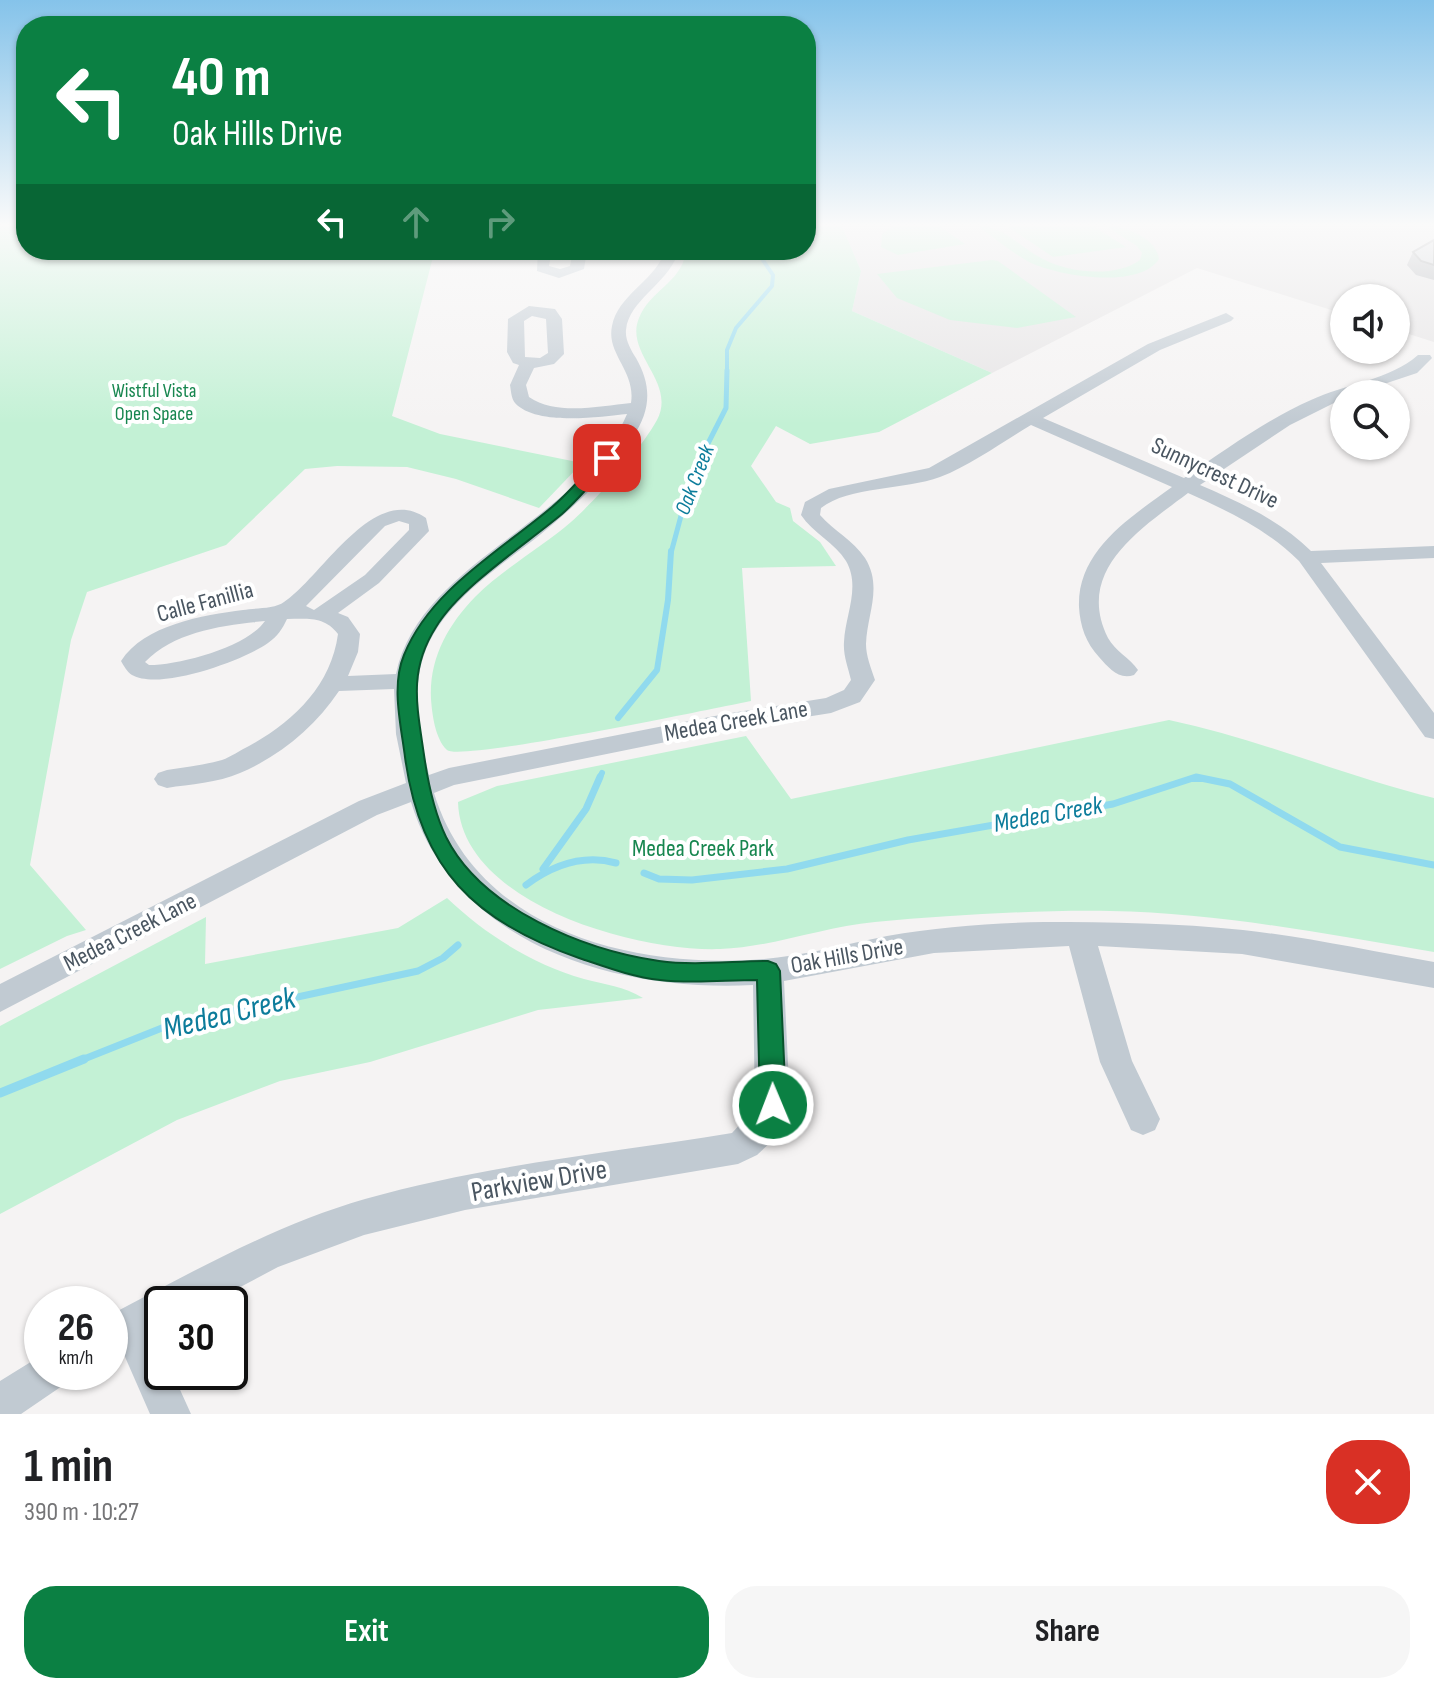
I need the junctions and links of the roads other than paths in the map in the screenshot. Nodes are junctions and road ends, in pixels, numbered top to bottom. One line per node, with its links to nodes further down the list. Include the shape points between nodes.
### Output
1 (645, 292): 5 (street, via 628,308 619,328 621,349 640,384)
2 (1226, 318): 6 (street, Medea Creek Lane, via 1154,347)
3 (1424, 358): 7 (street, via 1411,370 1302,410)
4 (528, 363): 5 (street, via 516,391 531,407 562,412)
5 (638, 408): 13 (street, Oak Hills Drive, via 622,441 577,492 429,623 411,657)
6 (1029, 418): 7 (street, Sunnycrest Drive); 19 (street, Medea Creek Lane, via 936,472 835,492 815,502 814,521 846,546 862,576 864,596 855,645 863,680 852,696 831,705)
7 (1187, 486): 9 (street, Sunnycrest Drive, via 1261,520); 12 (street, via 1127,529 1106,548 1096,567 1090,600 1097,639)
8 (1434, 552): 9 (street)
9 (1306, 557): 16 (street, Sunnycrest Drive)
10 (283, 611): 10 (street, Calle Fanillia, via 248,613 160,639 132,661 147,672 167,671 245,647 268,632); 11 (street, Calle Fanillia); 11 (street, via 378,522 405,515 419,522 419,531 372,579)
11 (322, 614): 14 (street, via 340,622 349,634)
12 (1126, 670)
13 (408, 681): 14 (street); 19 (street, Oak Hills Drive)
14 (332, 684): 18 (street, via 312,713 272,744 231,767)
15 (1434, 692): 16 (street)
16 (1407, 693): 17 (street, Sunnycrest Drive)
17 (1434, 731)
18 (167, 779)
19 (419, 786): 21 (street, Oak Hills Drive, via 436,838 452,864 472,888 543,936 662,971); 23 (street, Medea Creek Lane)
20 (1080, 934): 21 (street, Oak Hills Drive, via 932,941); 22 (street, Oak Hills Drive, via 1244,942); 24 (street, via 1116,1062)
21 (768, 971): 25 (street, Parkview Drive, via 773,1105 756,1136 738,1148 465,1193 364,1217 268,1253)
22 (1434, 975)
23 (0, 999)
24 (1143, 1119)
25 (204, 1286)
26 (134, 1323): 29 (street)
27 (24, 1388): 28 (street)
28 (0, 1405)
29 (171, 1414)

